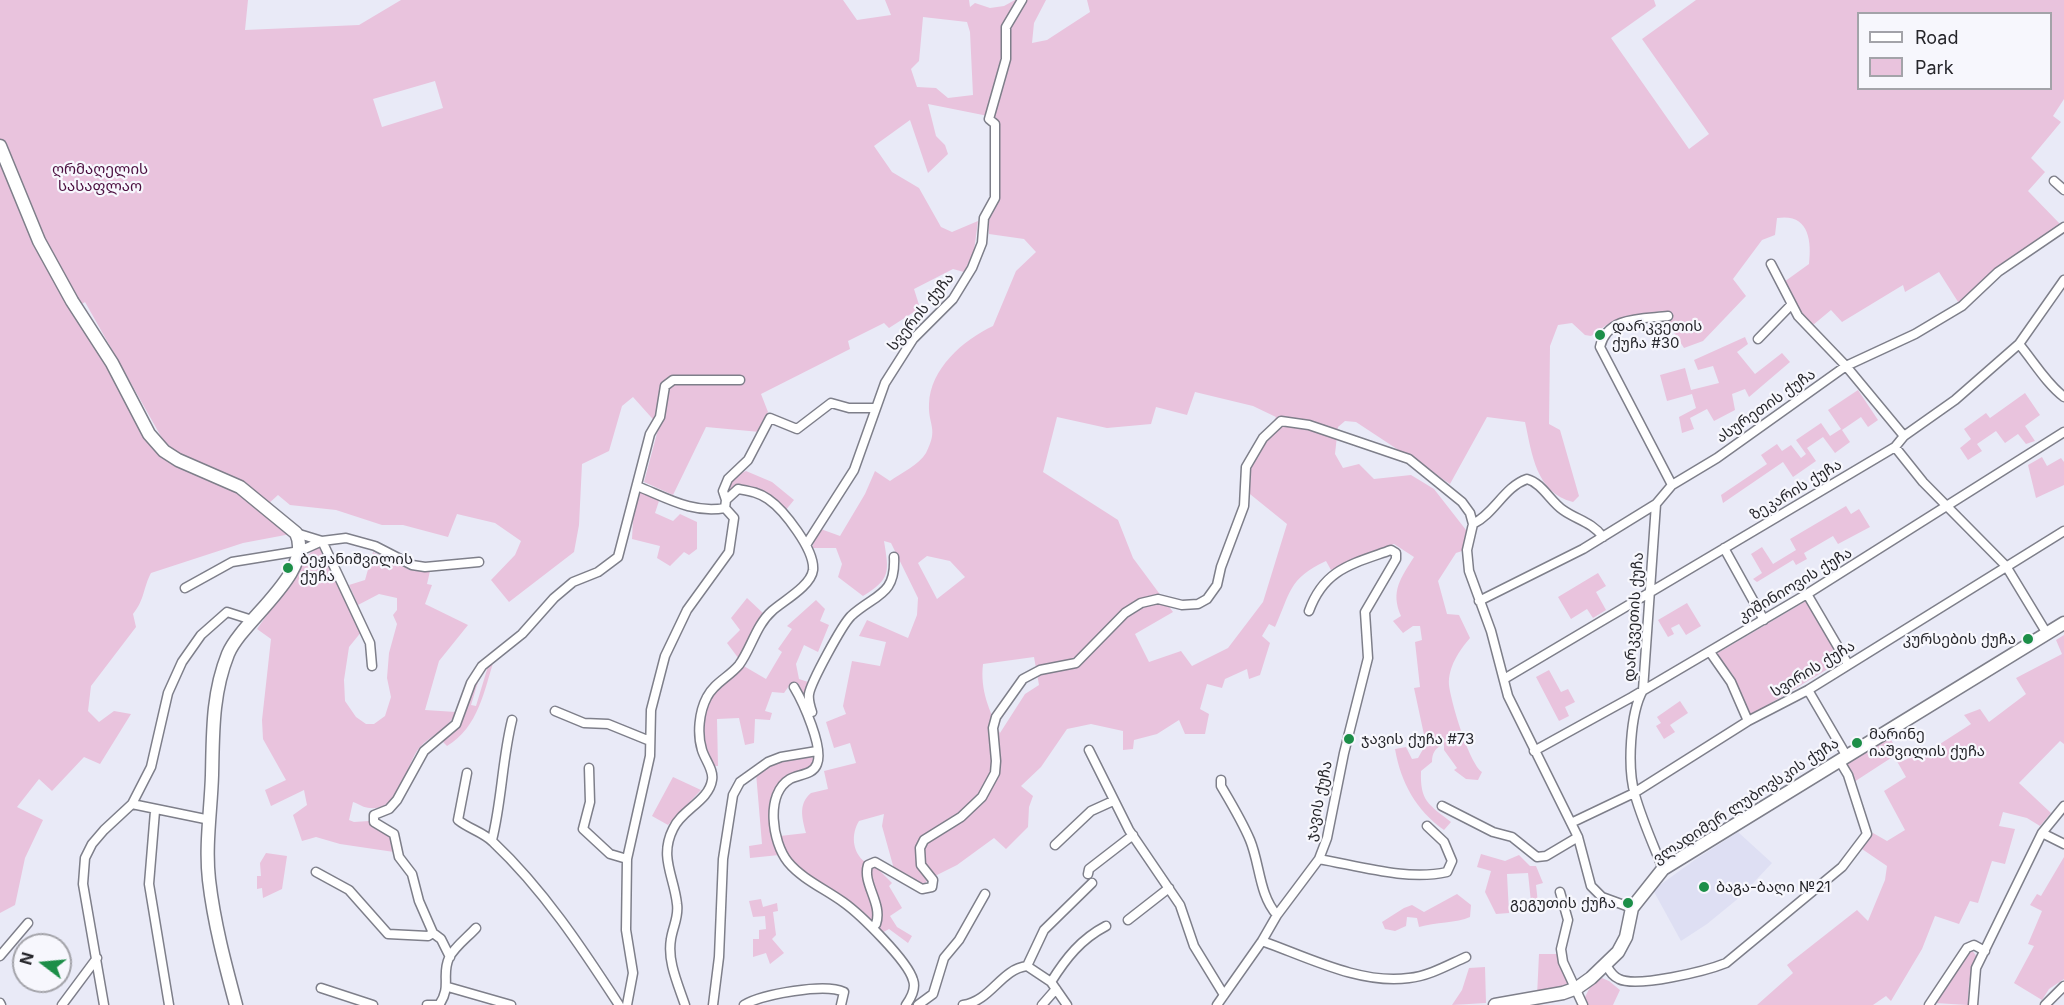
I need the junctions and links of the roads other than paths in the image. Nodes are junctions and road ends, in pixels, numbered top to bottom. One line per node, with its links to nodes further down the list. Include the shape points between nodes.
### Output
1 (1022, 0): 15 (street, სვერის ქუჩა, via 1006,27 1006,59 989,119 994,124 995,198 984,218 982,243 953,299 913,339 885,383)
2 (0, 146): 26 (street, via 39,241 72,302 112,363 149,434 171,455 240,487)
3 (2054, 180): 4 (street)
4 (2064, 190)
5 (2064, 227): 12 (street, ასურეთის ქუჩა, via 1998,272 1962,306 1915,334)
6 (1771, 264): 8 (street)
7 (2064, 280): 11 (street, ზეკარის ქუჩა)
8 (1791, 305): 10 (street); 12 (street)
9 (1668, 316): 19 (street, via 1620,322 1603,336 1600,346)
10 (1758, 339)
11 (2019, 344): 14 (street, via 2051,387); 17 (street, ზეკარის ქუჩა, via 1955,400)
12 (1846, 366): 17 (street); 19 (street, ასურეთის ქუჩა, via 1717,458)
13 (740, 380): 20 (street, via 673,380 665,386 660,417 650,434)
14 (2064, 397)
15 (875, 408): 21 (street, via 831,403 797,429 770,418 748,460 728,479 723,491); 29 (street, სვერის ქუჩა, via 854,470)
16 (2064, 432): 23 (street, კიშინიოვის ქუჩა)
17 (1904, 436): 18 (street, ზეკარის ქუჩა)
18 (1895, 447): 23 (street); 30 (street, ზეკარის ქუჩა)
19 (1672, 485): 22 (street, ასურეთის ქუჩა)
20 (637, 486): 21 (street, via 691,509 708,511); 92 (street, via 618,557 598,572 573,582 554,597 522,634 489,658 471,683 456,724 424,751 398,800 372,818 394,834 399,857 412,874 418,901)
21 (725, 504): 29 (street, via 738,489 761,494 780,510); 55 (street, via 734,518 729,552 687,610 665,656 651,710)
22 (1656, 504): 27 (street, ასურეთის ქუჩა); 36 (street, დარკვეთის ქუჩა)
23 (1947, 507): 34 (street); 37 (street, კიშინიოვის ქუჩა)
24 (1473, 524): 27 (street, via 1484,519 1510,489 1527,478 1534,480 1563,511 1597,528); 38 (street, via 1467,550); 90 (street, via 1462,502 1409,459 1309,425 1281,421 1263,438 1246,467 1244,506 1217,585 1207,599 1182,605 1158,599 1141,603 1076,663 1040,670 1023,679 996,717 994,773 982,796 961,817 924,840 920,848 921,865 933,879 932,888 922,889 875,862 868,865 867,875 878,911)
25 (2064, 531): 34 (street, სვირის ქუჩა)
26 (296, 532): 28 (street); 31 (street)
27 (1603, 537): 38 (street, ასურეთის ქუჩა)
28 (322, 541): 31 (street); 33 (street, via 346,538 375,546 418,566); 46 (street, via 370,643)
29 (806, 545): 118 (street, via 812,560 810,579 769,613 743,659 716,684 701,711 702,749 712,781 706,793 673,828 666,855 678,904 670,954)
30 (1724, 548): 36 (street, ზეკარის ქუჩა); 41 (street)
31 (300, 551): 35 (street, via 232,562); 40 (street, via 274,595)
32 (894, 557): 54 (street, via 892,583 851,616 810,690)
33 (479, 562)
34 (2006, 566): 43 (street); 45 (street, სვირის ქუჩა)
35 (185, 588)
36 (1648, 592): 47 (street, ზეკარის ქუჩა); 49 (street, დარკვეთის ქუჩა)
37 (1808, 594): 41 (street, კიშინიოვის ქუჩა); 45 (street)
38 (1479, 601): 47 (street)
39 (1309, 611): 79 (street, ჯავის ქუჩა, via 1315,592 1328,578 1347,566 1391,550 1396,553 1365,612 1368,658)
40 (252, 620): 65 (street, via 227,612 201,635 182,662 168,693 151,768); 69 (street, via 234,640 219,678 213,709)
41 (1764, 620): 44 (street, კიშინიოვის ქუჩა)
42 (2064, 622): 43 (street, ვლადიმერ ლუბოვსკის ქუჩა)
43 (2046, 632): 59 (street, ვლადიმერ ლუბოვსკის ქუჩა)
44 (1710, 652): 49 (street, კიშინიოვის ქუჩა); 53 (street, via 1731,682)
45 (1848, 664): 50 (street, სვირის ქუჩა)
46 (372, 666)
47 (1504, 679): 57 (street)
48 (794, 687): 54 (street)
49 (1643, 690): 57 (street, კიშინიოვის ქუჩა); 63 (street, დარკვეთის ქუჩა, via 1635,703 1631,735)
50 (1808, 690): 53 (street, სვირის ქუჩა); 59 (street)
51 (555, 711): 55 (street, via 584,723 609,724)
52 (512, 720): 75 (street)
53 (1748, 721): 63 (street, სვირის ქუჩა)
54 (812, 724): 58 (street)
55 (650, 741): 78 (street)
56 (1089, 750): 64 (street)
57 (1533, 751): 70 (street)
58 (817, 752): 90 (street, via 817,766 790,779 777,793 774,816 779,842 794,868 844,902); 119 (street, via 768,762 740,782 733,795 723,859 720,957)
59 (1842, 757): 80 (street, ვლადიმერ ლუბოვსკის ქუჩა); 99 (street, via 1867,834 1842,867 1726,963 1704,971 1635,982 1620,980)
60 (590, 768): 78 (street, via 590,802 583,829 610,854)
61 (467, 773): 75 (street, via 458,820)
62 (1221, 780): 86 (street, via 1250,839 1264,892)
63 (1634, 793): 70 (street, სვირის ქუჩა); 80 (street, დარკვეთის ქუჩა)
64 (1113, 801): 73 (street); 77 (street, via 1091,811)
65 (132, 804): 68 (street); 98 (street, via 92,844 84,864 83,884)
66 (1442, 806): 74 (street, via 1493,832 1512,837 1537,857 1546,856)
67 (2064, 806): 72 (street)
68 (155, 811): 69 (street); 111 (street, via 149,884)
69 (210, 820): 112 (street, via 209,879 220,949)
70 (1571, 823): 74 (street)
71 (1428, 826): 79 (street, via 1449,851 1452,861 1447,872 1401,873)
72 (2042, 833): 76 (street); 94 (street)
73 (1133, 835): 82 (street); 100 (street, via 1089,870 1090,878 1044,930)
74 (1578, 837): 85 (street, via 1596,893)
75 (492, 840): 116 (street, via 581,947)
76 (2064, 844)
77 (1055, 845)
78 (627, 859): 117 (street, via 626,930 633,973)
79 (1319, 859): 86 (street, ჯავის ქუჩა)
80 (1663, 869): 85 (street, ვლადიმერ ლუბოვსკის ქუჩა)
81 (316, 872): 92 (street, via 349,890 388,934)
82 (1169, 888): 87 (street); 106 (street, via 1180,905 1194,946)
83 (1560, 892): 105 (street, via 1568,920 1561,949 1563,962)
84 (984, 894): 123 (street, via 939,967 933,994)
85 (1632, 908): 99 (street, ვლადიმერ ლუბოვსკის ქუჩა, via 1626,937)
86 (1277, 915): 93 (street, ჯავის ქუჩა)
87 (1128, 921)
88 (28, 923): 95 (street)
89 (1106, 926): 101 (street, via 1088,935 1066,958)
90 (872, 927): 122 (street, via 913,978 913,991)
91 (476, 928): 96 (street)
92 (433, 933): 96 (street, via 441,939)
93 (1262, 941): 97 (street, via 1342,971 1383,977 1416,977); 106 (street, ჯავის ქუჩა)
94 (1985, 951): 129 (street, via 1974,945 1967,948); 130 (street, via 1976,968)
95 (0, 956)
96 (450, 957): 103 (street)
97 (1466, 957)
98 (97, 958): 109 (street); 110 (street)
99 (1606, 965): 105 (street, ვლადიმერ ლუბოვსკის ქუჩა)
100 (1027, 966): 101 (street); 108 (street, via 1016,967 984,998)
101 (1053, 985): 124 (street); 125 (street)
102 (2064, 986): 131 (street)
103 (448, 987): 114 (street, via 439,1005); 115 (street)
104 (321, 988): 113 (street)
105 (1577, 988): 107 (street); 128 (street)
106 (1224, 995): 126 (street, ჯავის ქუჩა)
107 (1511, 1003): 127 (street)
108 (967, 1004)
109 (62, 1005)
110 (104, 1005)
111 (169, 1005)
112 (236, 1005)
113 (373, 1005)
114 (427, 1005)
115 (511, 1005)
116 (619, 1005)
117 (627, 1005)
118 (684, 1005)
119 (713, 1005)
120 (744, 1005): 121 (street, via 759,998 823,989 844,992)
121 (841, 1005)
122 (906, 1005)
123 (918, 1005)
124 (1041, 1005)
125 (1068, 1005)
126 (1217, 1005)
127 (1495, 1005)
128 (1583, 1005)
129 (1929, 1005)
130 (1973, 1005)
131 (2045, 1005)

